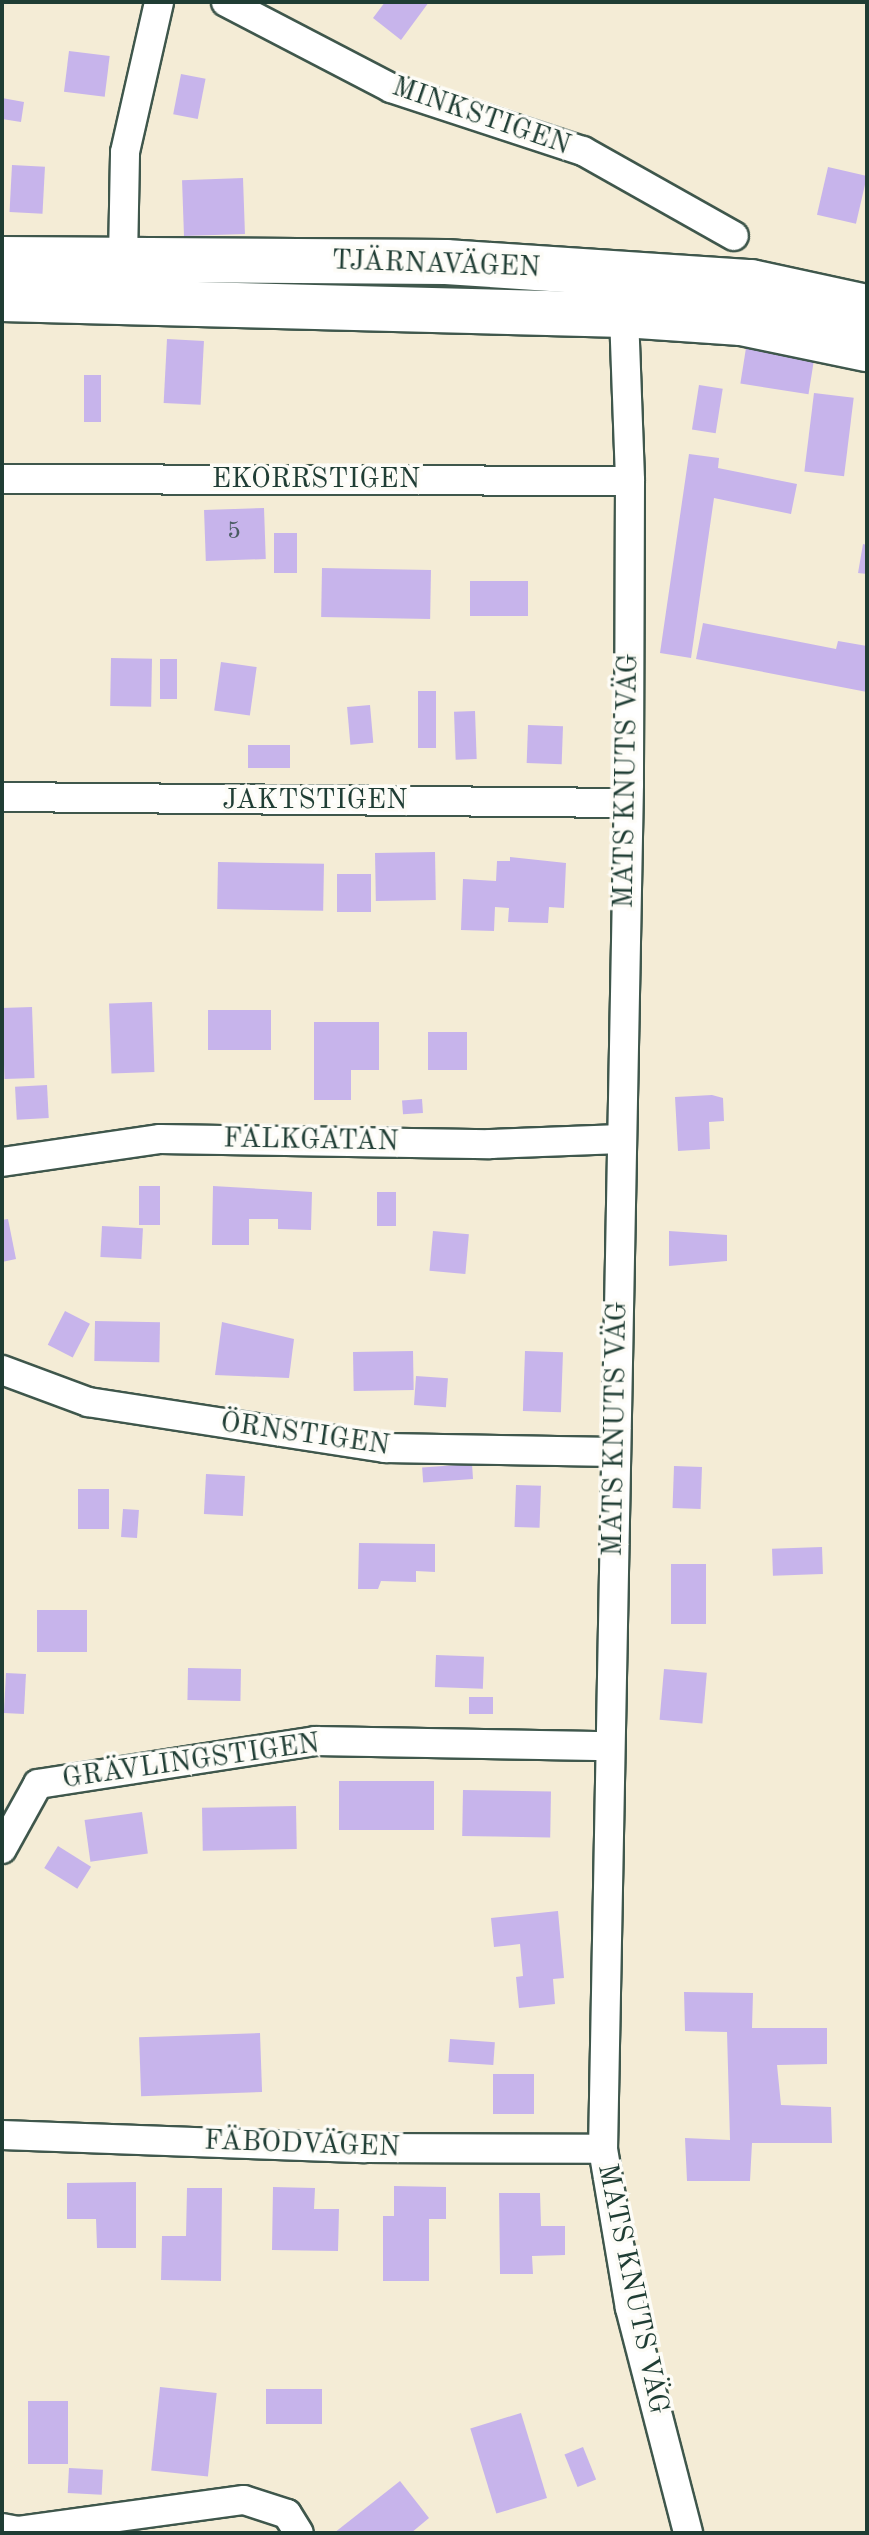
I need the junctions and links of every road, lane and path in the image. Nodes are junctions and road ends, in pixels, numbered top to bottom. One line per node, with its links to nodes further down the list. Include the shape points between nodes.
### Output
1 (159, 2): 5 (street, via 125,152)
2 (226, 2): 3 (street, MINKSTIGEN, via 391,88 583,151)
3 (734, 236)
4 (2, 259): 5 (highway, TJÄRNAVÄGEN)
5 (123, 259): 7 (highway, TJÄRNAVÄGEN, via 446,262 751,282)
6 (2, 299): 8 (highway, TJÄRNAVÄGEN)
7 (867, 307)
8 (624, 315): 9 (highway, TJÄRNAVÄGEN, via 741,323); 11 (street, MATS KNUTS VÄG)
9 (867, 349)
10 (2, 479): 11 (street, EKORRSTIGEN)
11 (630, 481): 13 (street, MATS KNUTS VÄG)
12 (2, 797): 13 (street, JAKTSTIGEN)
13 (627, 803): 14 (street, MATS KNUTS VÄG)
14 (621, 1139): 15 (street, FALKGATAN, via 490,1144 160,1139); 17 (street, MATS KNUTS VÄG)
15 (2, 1162)
16 (2, 1370): 17 (street, ÖRNSTIGEN, via 88,1402 385,1448)
17 (615, 1452): 18 (street, MATS KNUTS VÄG)
18 (610, 1746): 19 (street, GRÄVLINGSTIGEN, via 315,1741 38,1784); 21 (street, MATS KNUTS VÄG)
19 (2, 1849)
20 (2, 2135): 21 (street, FÄBODVÄGEN, via 365,2148)
21 (603, 2149): 24 (street, MATS KNUTS VÄG, via 630,2308)
22 (2, 2528): 23 (street, via 244,2500 287,2514)
23 (299, 2533)
24 (688, 2533)

